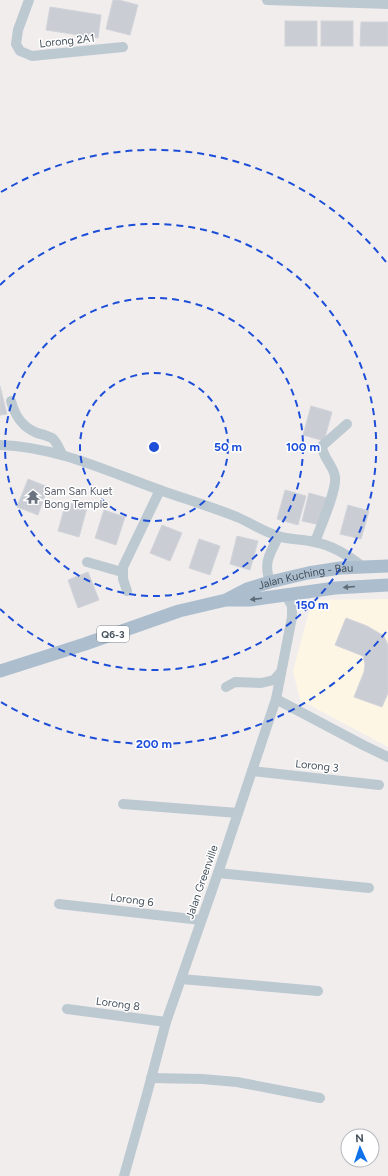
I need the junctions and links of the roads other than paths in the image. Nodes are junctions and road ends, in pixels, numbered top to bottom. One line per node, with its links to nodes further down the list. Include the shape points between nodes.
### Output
1 (29, 0): 4 (street, Lorong 2A1, via 18,30 16,44 20,51 32,56)
2 (267, 0): 3 (street)
3 (388, 4)
4 (123, 47)
5 (11, 401): 8 (street, via 13,410 22,423 30,430 52,438)
6 (347, 424): 11 (street, via 322,446 322,451 336,478)
7 (0, 445): 8 (street, via 14,445)
8 (62, 454): 9 (street)
9 (160, 490): 10 (street, via 237,517); 15 (street)
10 (278, 537): 11 (street); 16 (street, via 267,564)
11 (315, 542): 13 (street, via 348,555)
12 (87, 562): 15 (street)
13 (362, 566): 14 (main road, Jalan Kuching - Bau); 16 (main road, Jalan Kuching - Bau, via 308,573)
14 (388, 566)
15 (122, 572): 18 (street)
16 (270, 582): 20 (main road, Jalan Kuching - Bau, via 247,589)
17 (388, 585): 19 (main road, Jalan Kuching - Bau, one-way to 19, via 335,588)
18 (127, 591)
19 (286, 595): 20 (main road, Jalan Kuching - Bau, one-way to 20); 22 (street, Jalan Greenville, via 292,606 292,617)
20 (226, 600): 21 (main road, Jalan Kuching - Bau / Q6-3, via 179,611)
21 (0, 671)
22 (281, 672): 23 (street, via 274,680 261,683 235,682); 24 (street, Jalan Greenville)
23 (226, 687)
24 (276, 699): 25 (street); 26 (street, Jalan Greenville)
25 (388, 757)
26 (252, 771): 27 (street, Lorong 3); 29 (street, Jalan Greenville)
27 (379, 785)
28 (123, 804): 29 (street)
29 (238, 813): 30 (street, Jalan Greenville)
30 (218, 872): 31 (street); 33 (street, Jalan Greenville)
31 (369, 888)
32 (59, 904): 33 (street, Lorong 6)
33 (201, 920): 34 (street, Jalan Greenville)
34 (181, 979): 35 (street); 37 (street, Jalan Greenville)
35 (318, 991)
36 (67, 1009): 37 (street, Lorong 8)
37 (166, 1022): 38 (street, Jalan Greenville)
38 (151, 1078): 39 (street, via 202,1078 237,1082); 40 (street, Jalan Greenville)
39 (320, 1098)
40 (124, 1176)

